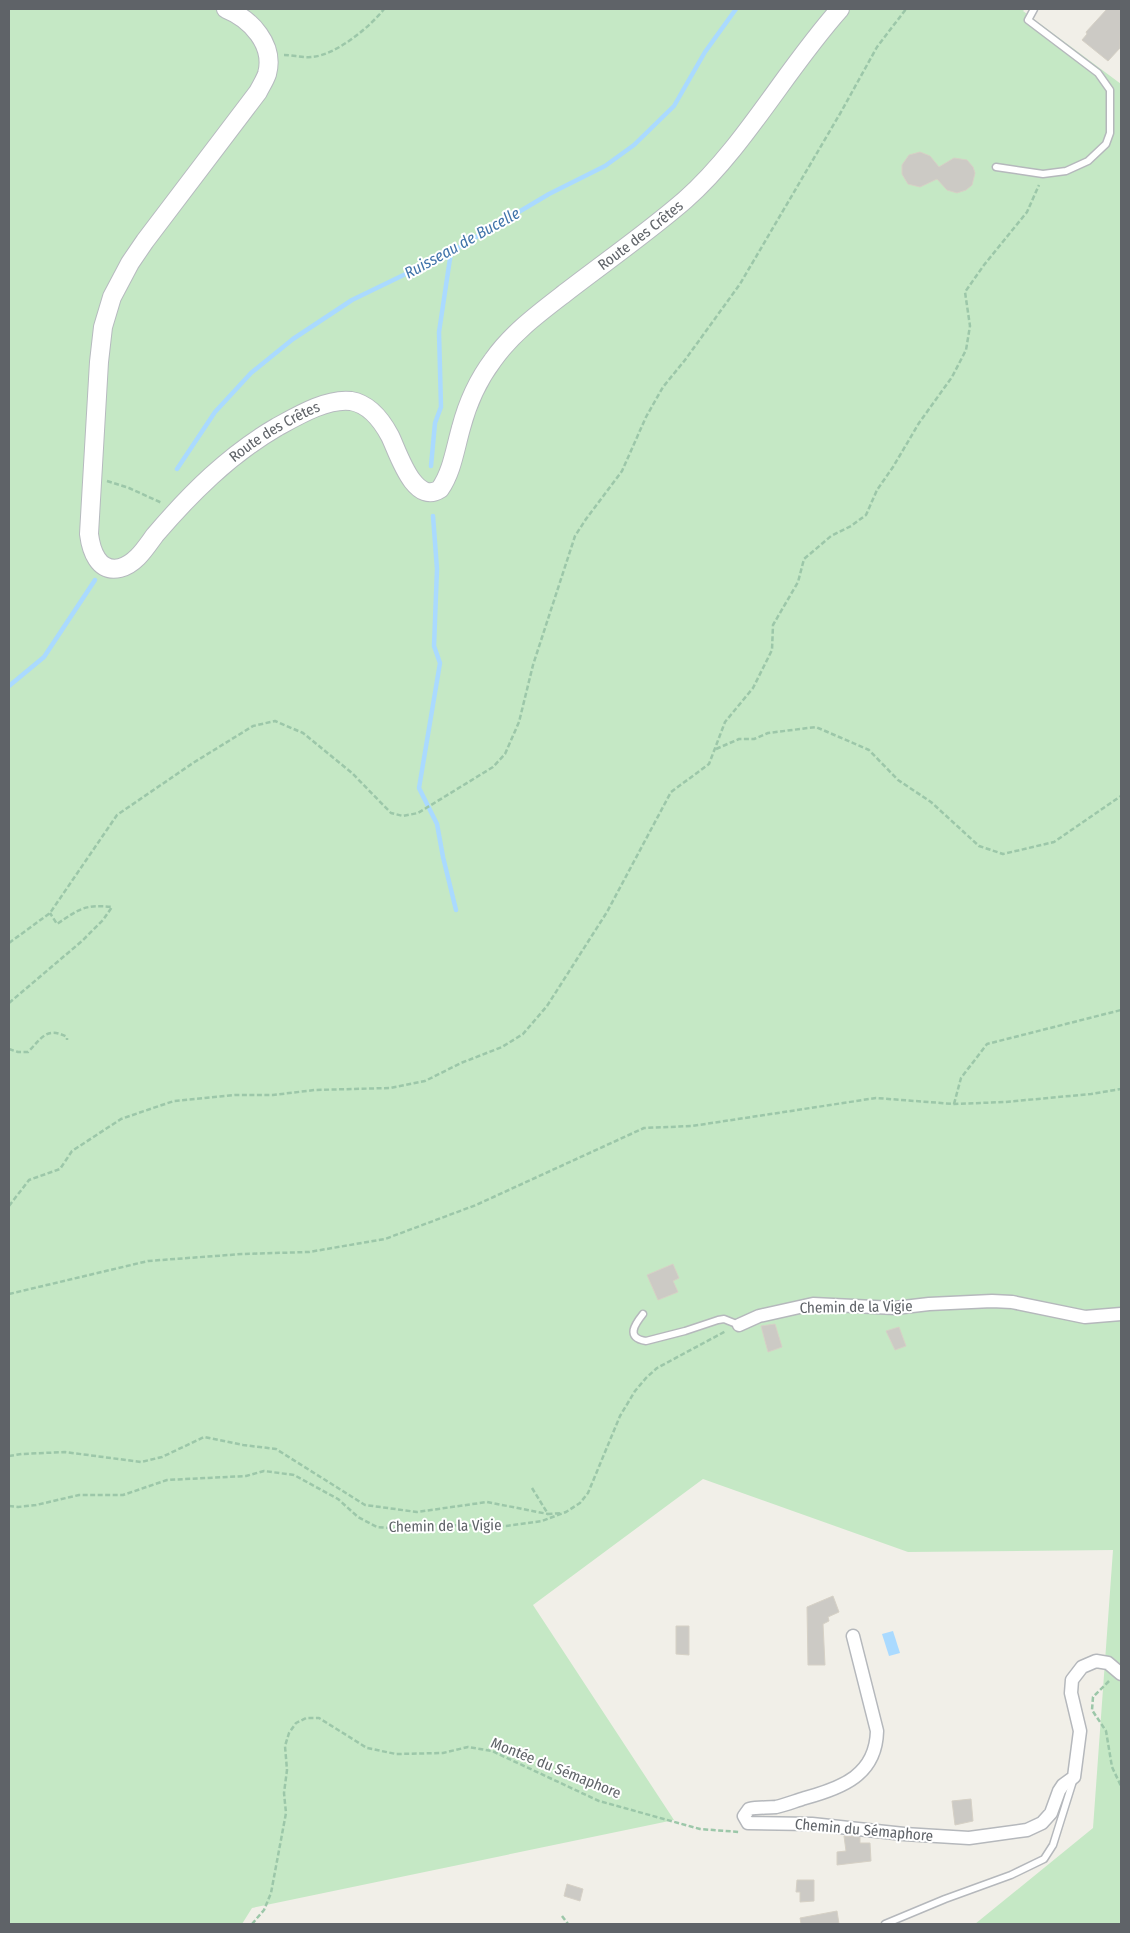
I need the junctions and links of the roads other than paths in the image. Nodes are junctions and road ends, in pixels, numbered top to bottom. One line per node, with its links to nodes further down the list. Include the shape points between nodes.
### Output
1 (226, 9): 2 (street, Route des Crêtes, via 251,24 262,38 268,72 258,92 145,241 112,298 100,343 90,544 94,557 107,567 120,568 134,561 175,512 213,474 256,441 300,415 339,401 359,403 368,409 389,434 419,488 430,493 440,489 449,471 466,413 480,381 498,354 537,315 698,187)
2 (840, 9)
3 (1034, 9): 4 (lane, via 1028,20 1098,74 1110,90 1110,133 1106,144 1088,161 1066,171 1043,174)
4 (996, 166)
5 (643, 1314): 7 (lane, via 633,1326 633,1333 635,1338 646,1342 718,1320)
6 (1121, 1314): 7 (street, Chemin de la Vigie, via 1085,1317 992,1301 896,1308 813,1304 760,1316)
7 (738, 1325)
8 (853, 1636): 10 (street, Chemin du Sémaphore, via 878,1731 869,1762 852,1779 830,1791 778,1806 749,1809 744,1816 748,1823 812,1824 969,1838 1027,1830 1042,1822 1051,1812 1059,1791)
9 (1116, 1677): 10 (street, via 1108,1663 1096,1661 1082,1667 1072,1680 1070,1693 1080,1731)
10 (1074, 1777): 11 (lane, via 1053,1846 1044,1859)
11 (885, 1924)

